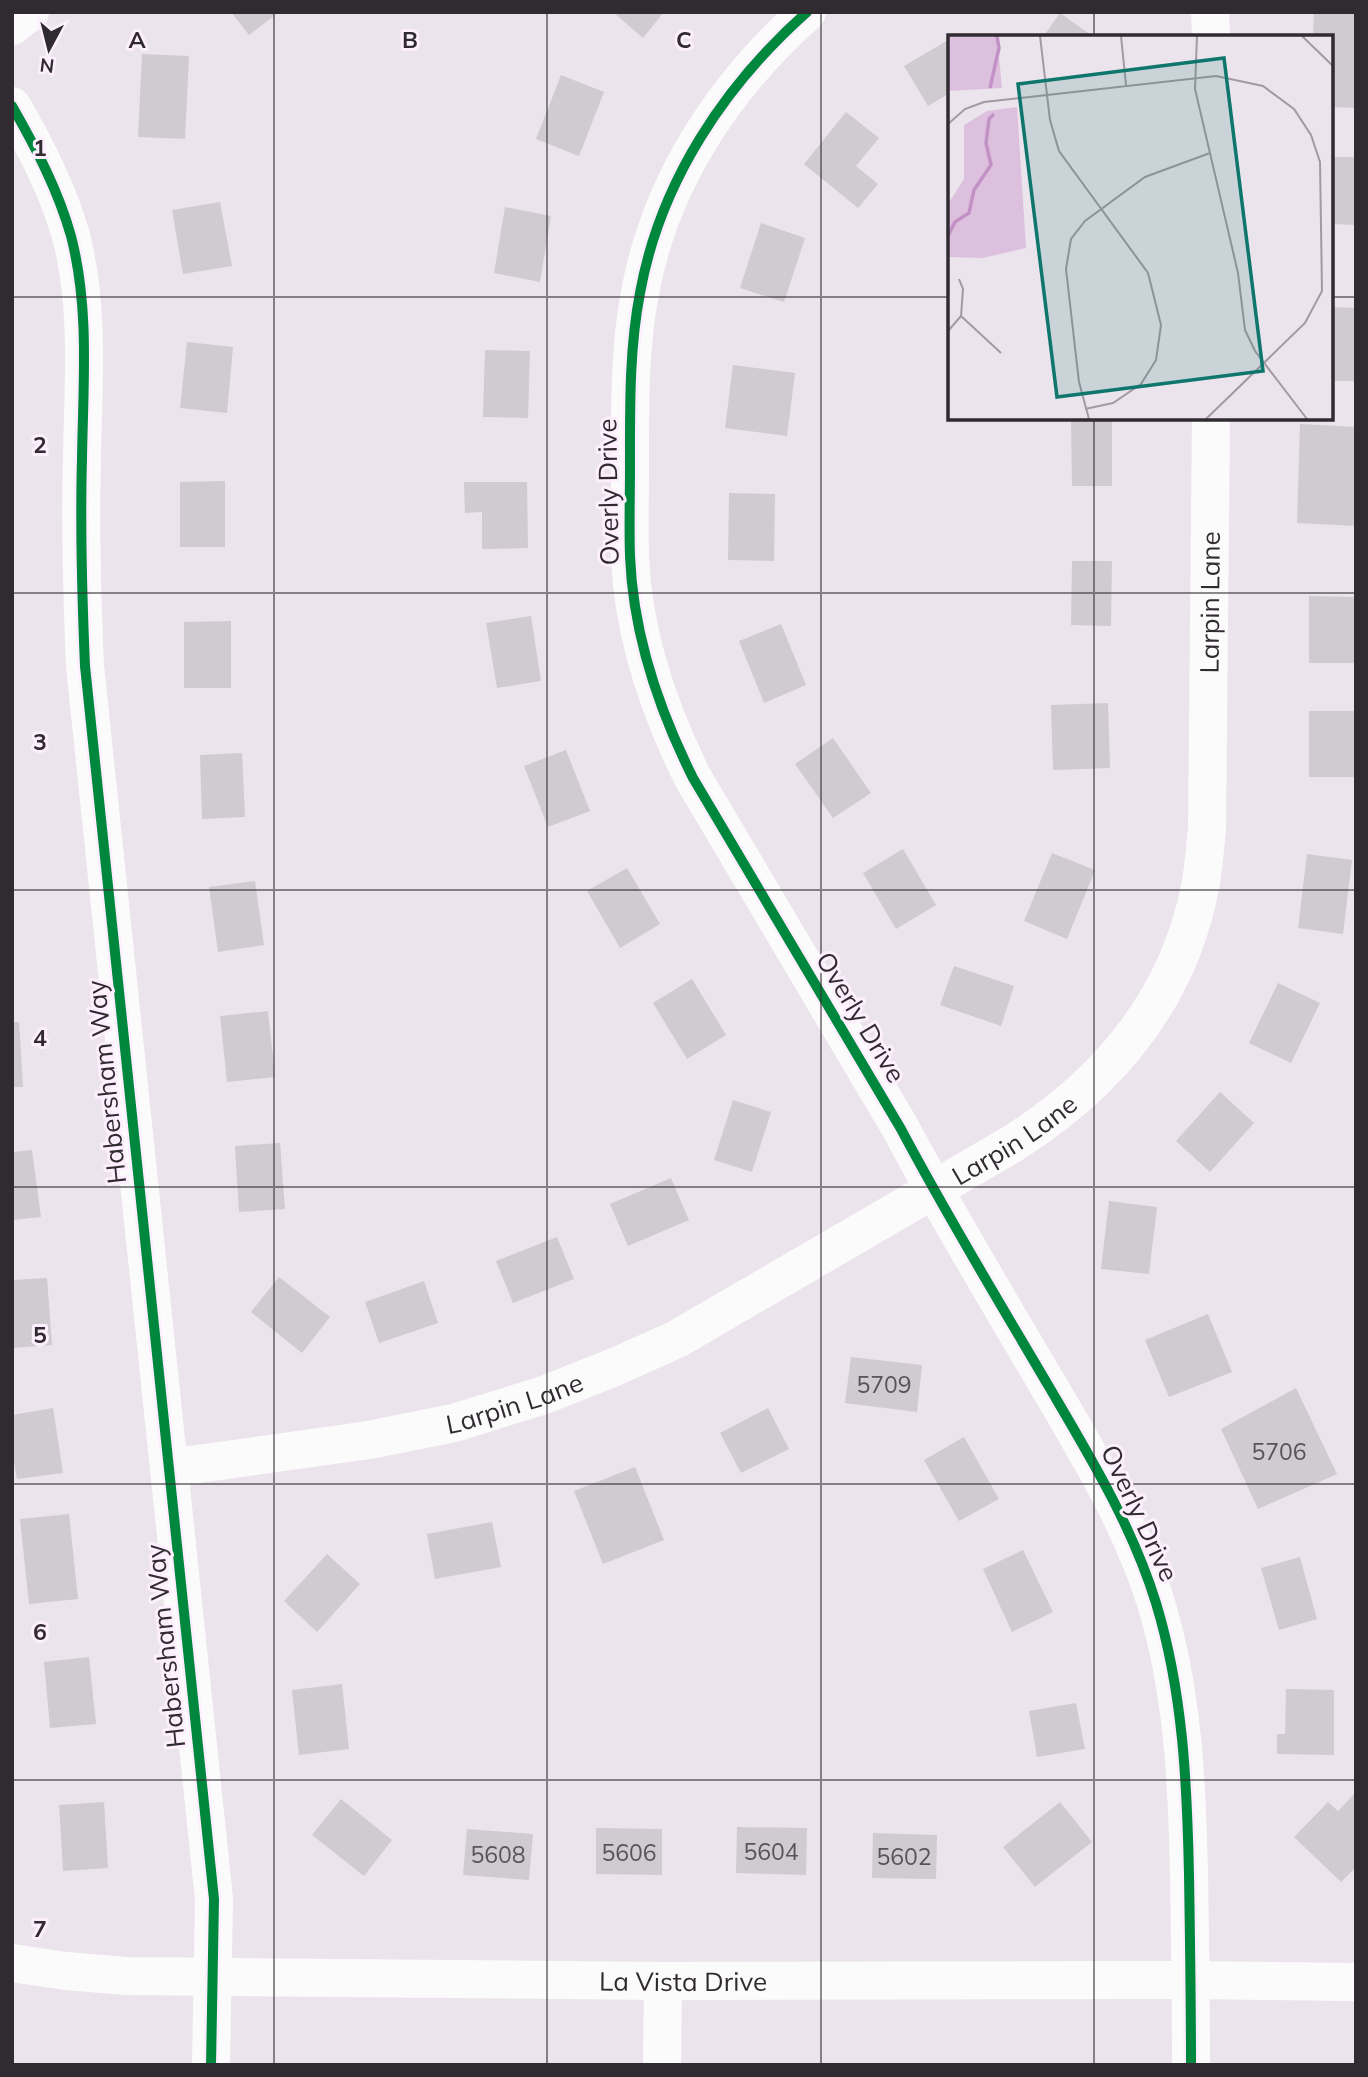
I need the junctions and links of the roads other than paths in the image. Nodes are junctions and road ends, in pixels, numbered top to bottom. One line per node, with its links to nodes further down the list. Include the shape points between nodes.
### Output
1 (30, 12): 4 (street)
2 (807, 12): 8 (street, Overly Drive, via 766,51 707,126 666,204 650,249 630,384 631,571 637,624 670,733)
3 (1210, 12): 5 (street)
4 (12, 26)
5 (1211, 35)
6 (12, 106): 9 (street, Habersham Way, via 56,189 80,285 84,334 80,552 85,666)
7 (1211, 420): 8 (street, Larpin Lane, via 1207,829 1201,882 1187,935 1145,1021 1091,1085 1045,1123)
8 (933, 1188): 9 (street, Larpin Lane, via 677,1339 544,1395 454,1423 369,1440); 12 (street, Overly Drive, via 1104,1480 1155,1601 1172,1664 1185,1754)
9 (169, 1468): 11 (street, Habersham Way, via 214,1899)
10 (12, 1963): 11 (street, La Vista Drive, via 126,1976)
11 (214, 1977): 13 (street, La Vista Drive); 15 (street, Habersham Way)
12 (1191, 1980): 13 (street, La Vista Drive); 14 (street, La Vista Drive); 17 (street, Overly Drive)
13 (663, 1981): 16 (street)
14 (1356, 1982)
15 (211, 2065)
16 (662, 2065)
17 (1191, 2065)

